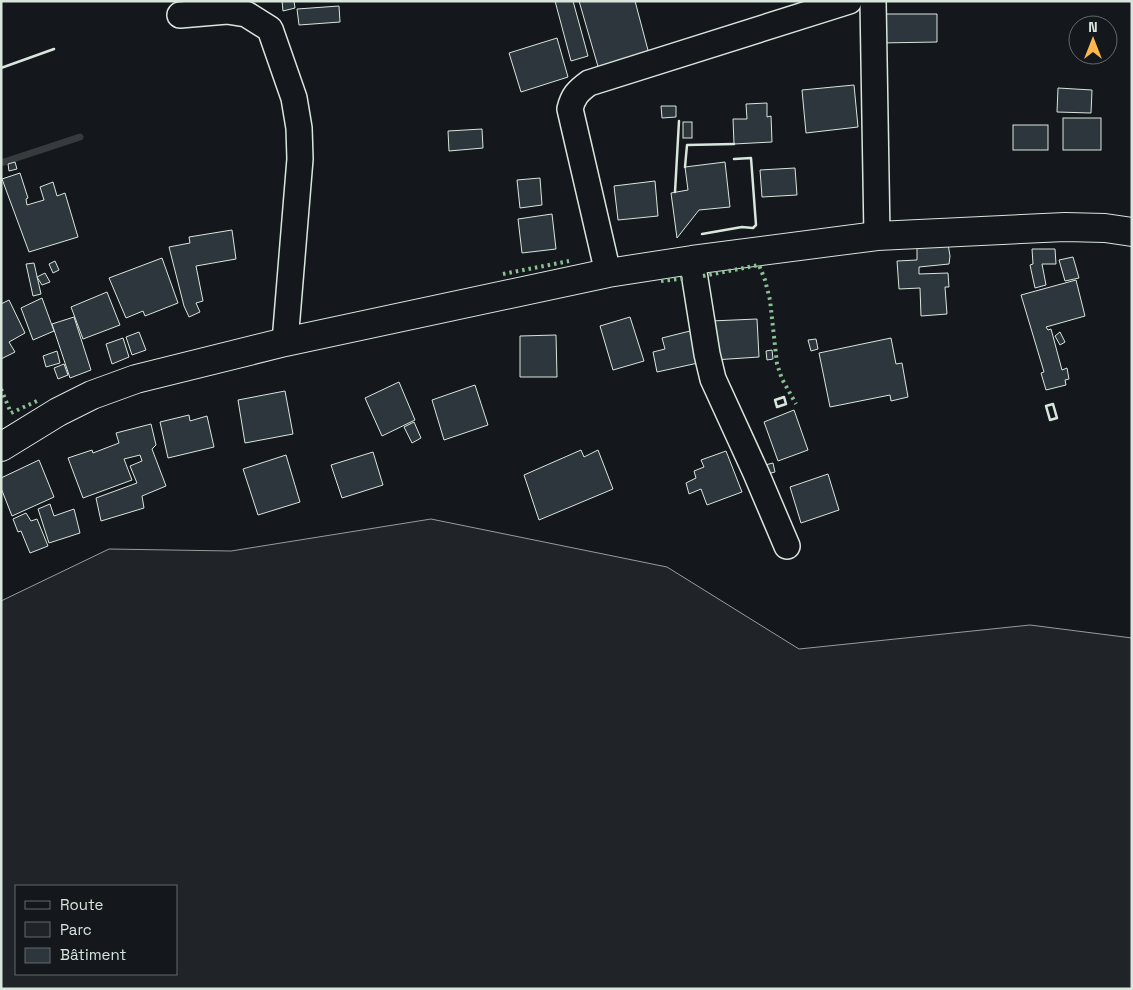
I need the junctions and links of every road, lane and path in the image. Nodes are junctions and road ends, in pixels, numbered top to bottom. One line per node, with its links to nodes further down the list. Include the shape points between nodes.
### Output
1 (849, 1): 7 (street, via 589,83 578,91 570,109)
2 (873, 1): 5 (street)
3 (180, 15): 8 (street, via 227,11 246,14 270,29 294,98 300,159)
4 (1132, 232): 5 (main road, via 1065,227)
5 (877, 236): 6 (main road)
6 (692, 260): 7 (main road); 10 (street, via 713,378)
7 (608, 273): 8 (main road)
8 (285, 342): 9 (main road, via 136,378 58,412)
9 (1, 447)
10 (787, 546)

